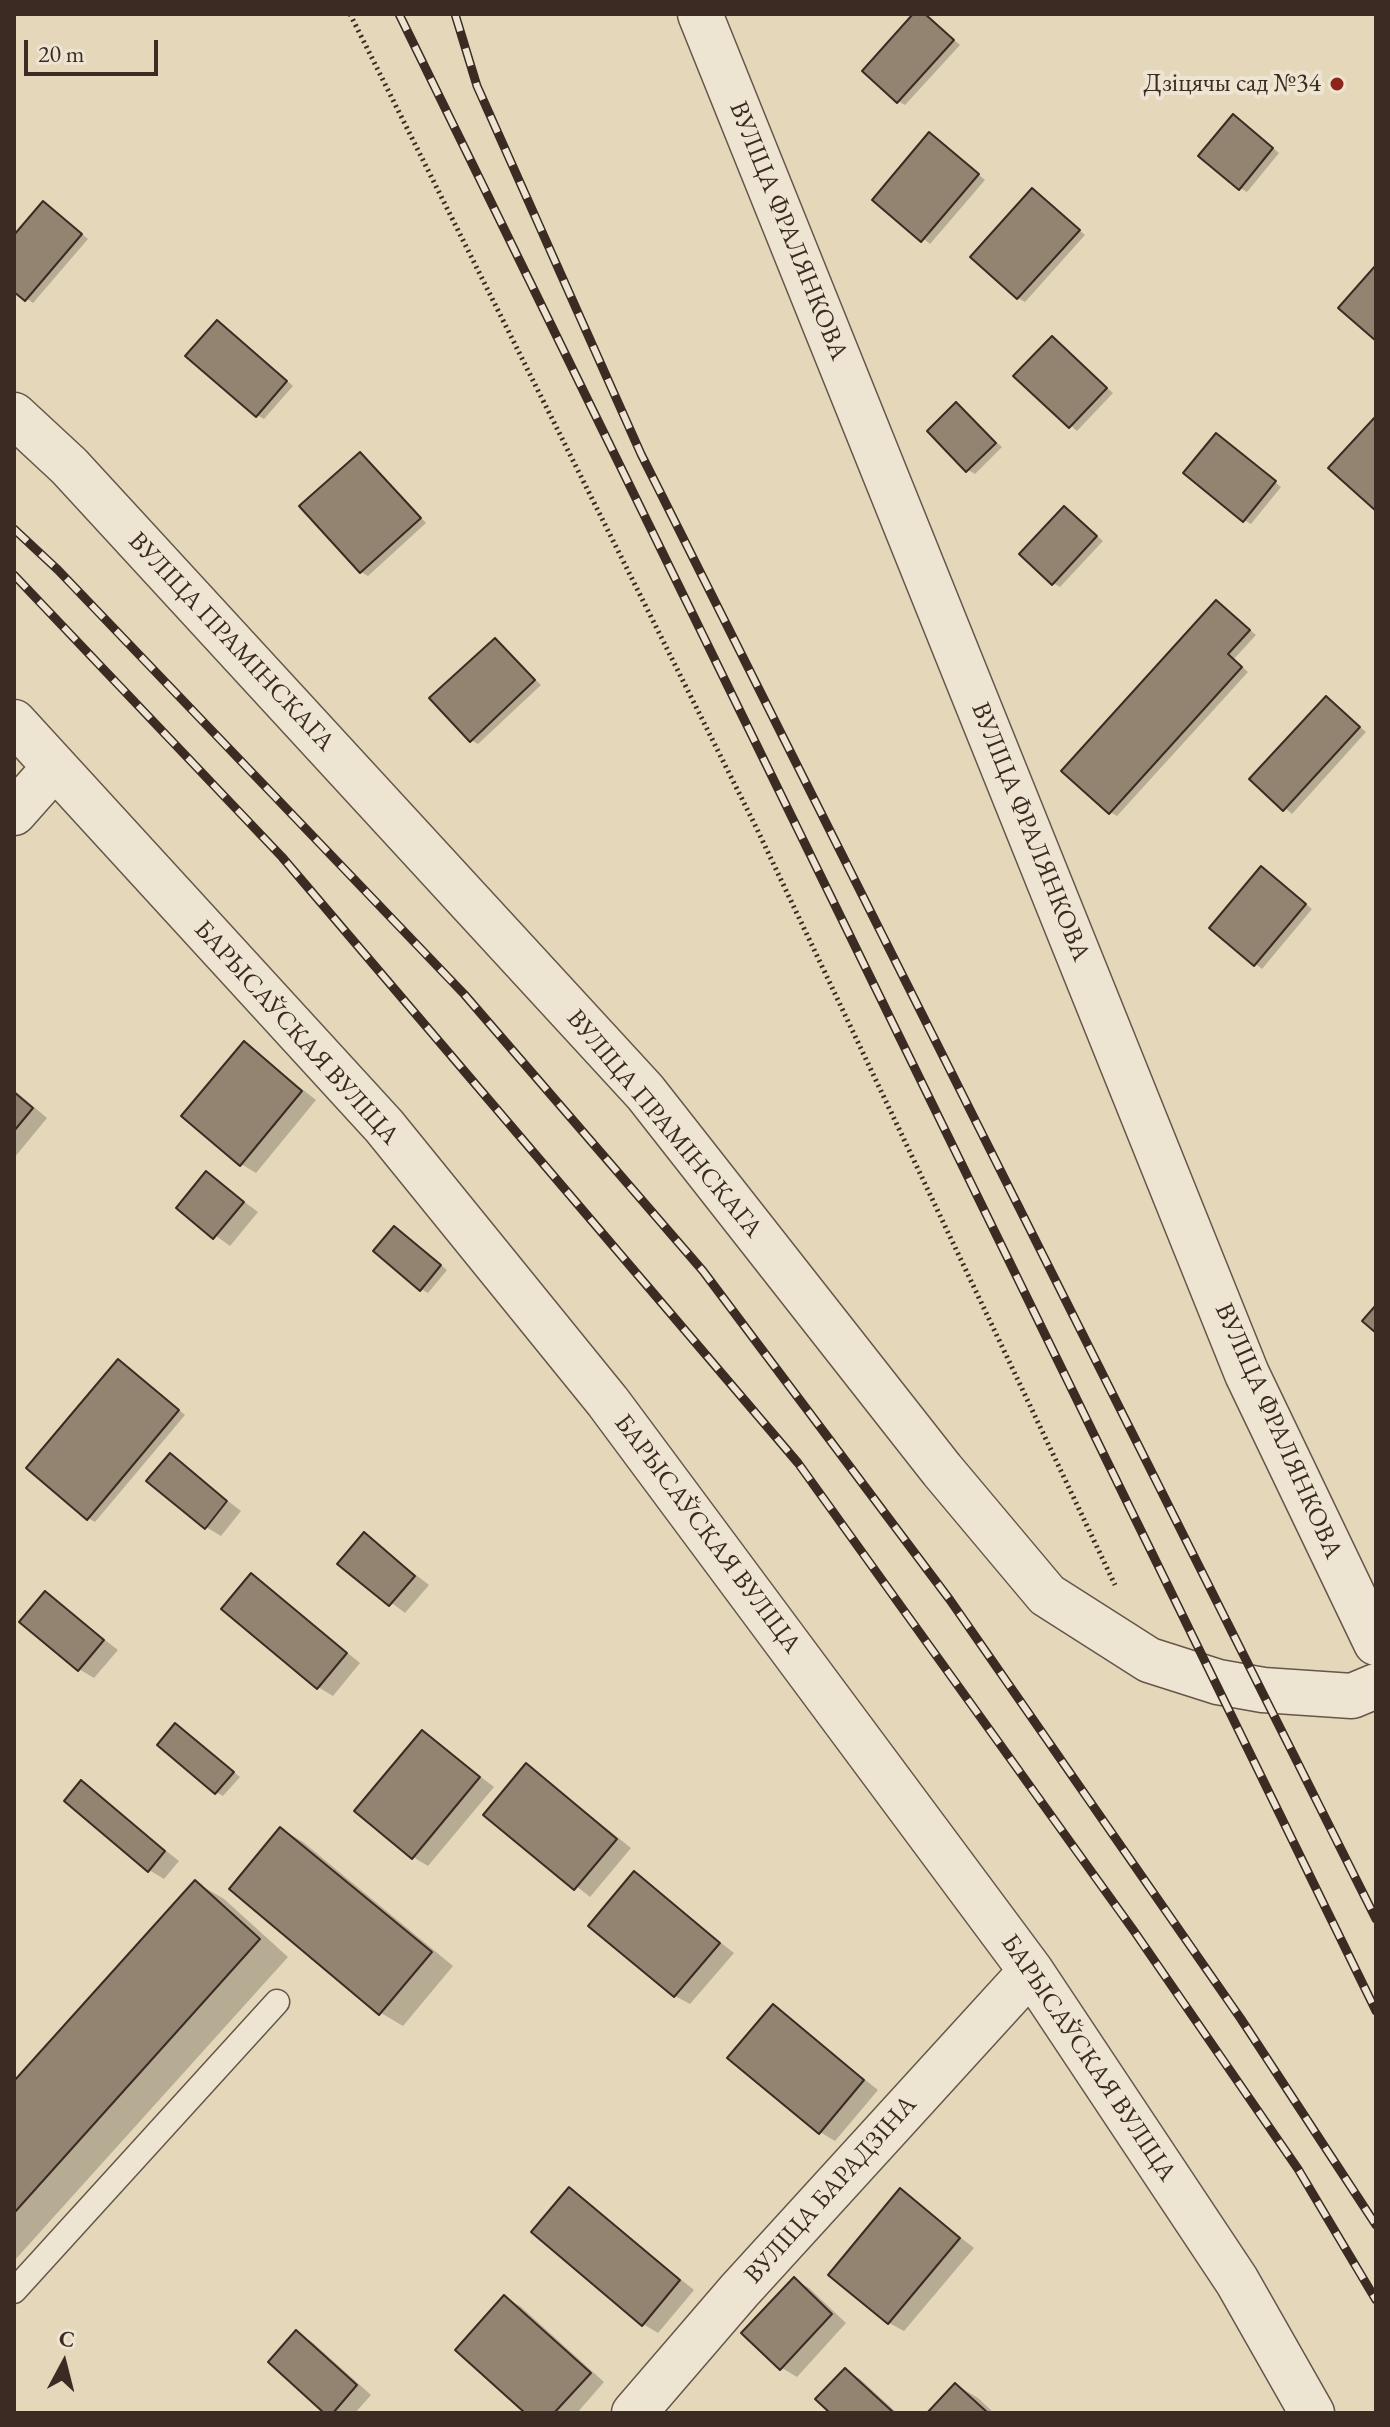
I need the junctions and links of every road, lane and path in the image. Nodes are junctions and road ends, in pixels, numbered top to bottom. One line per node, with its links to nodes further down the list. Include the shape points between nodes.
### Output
1 (350, 14): 7 (path, via 756,827)
2 (709, 19): 8 (street, ВУЛІЦА ФРАЛЯНКОВА, via 1247,1374)
3 (14, 415): 9 (street, ВУЛІЦА ПРАМІНСКАГА, via 69,466 645,1092 1047,1595 1149,1660 1218,1682 1352,1696)
4 (14, 722): 5 (street, БАРЫСАЎСКАЯ ВУЛІЦА)
5 (53, 769): 6 (street); 10 (street, БАРЫСАЎСКАЯ ВУЛІЦА, via 384,1126 608,1402)
6 (14, 813)
7 (1117, 1590)
8 (1376, 1643)
9 (1376, 1686)
10 (1031, 1971): 13 (street, ВУЛІЦА БАРАДЗІНА); 14 (street, БАРЫСАЎСКАЯ ВУЛІЦА, via 1237,2281)
11 (277, 2002): 12 (lane)
12 (14, 2291)
13 (634, 2413)
14 (1312, 2413)

